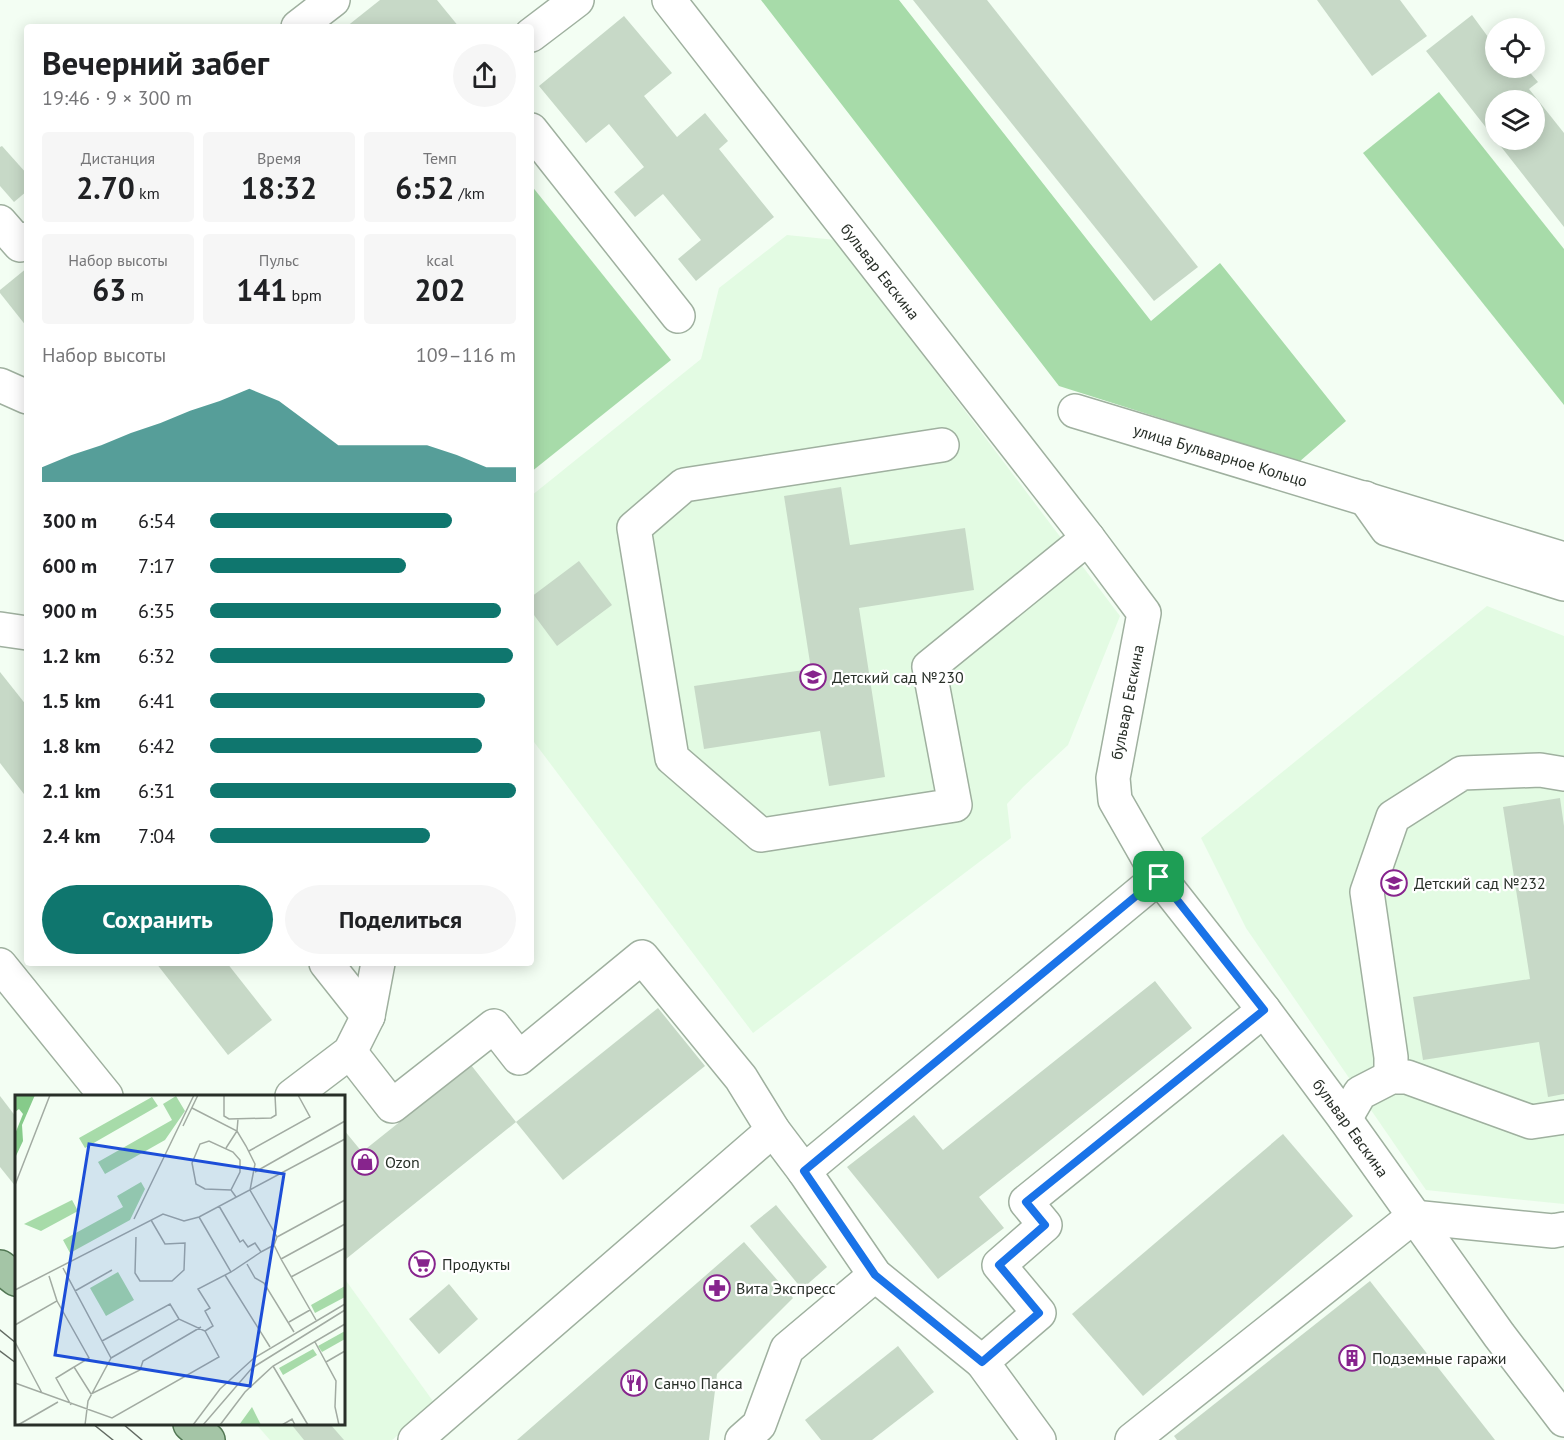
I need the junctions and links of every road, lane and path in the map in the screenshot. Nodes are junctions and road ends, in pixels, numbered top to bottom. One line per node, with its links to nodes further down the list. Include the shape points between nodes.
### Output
1 (333, 0): 4 (street)
2 (577, 0): 5 (street)
3 (669, 0): 15 (street, бульвар Евскина)
4 (302, 24)
5 (534, 33)
6 (534, 134): 9 (street)
7 (0, 222): 8 (street, via 20,244)
8 (24, 241)
9 (678, 316)
10 (0, 385): 11 (street)
11 (24, 396)
12 (1075, 411): 14 (street, улица Бульварное Кольцо)
13 (942, 446): 15 (street, via 684,485 634,528 672,758 760,835 955,806 929,667)
14 (1365, 498): 16 (street, улица Бульварное Кольцо); 17 (street, via 1387,529)
15 (1088, 538): 21 (street, бульвар Евскина, via 1144,613 1113,778 1115,800)
16 (1564, 559)
17 (1564, 584)
18 (0, 629): 19 (street)
19 (24, 633)
20 (1564, 774): 28 (street, via 1540,770 1462,773 1393,817 1367,892)
21 (1159, 877): 25 (street, бульвар Евскина); 34 (street)
22 (0, 965): 29 (street)
23 (328, 966): 26 (street)
24 (377, 966): 26 (street)
25 (1264, 1010): 32 (street, бульвар Евскина); 40 (street, via 1026,1202 1045,1225 999,1265 1039,1313)
26 (368, 1016): 27 (street)
27 (350, 1052): 30 (street); 33 (street, via 392,1106 494,1026 519,1058 642,957 741,1078)
28 (1391, 1077): 31 (street, via 1407,1077 1531,1122); 32 (street, via 1360,1093)
29 (105, 1095)
30 (293, 1095)
31 (1564, 1117)
32 (1345, 1119): 35 (street, бульвар Евскина)
33 (773, 1130): 34 (street); 44 (street)
34 (804, 1171): 38 (street)
35 (1413, 1217): 36 (street); 41 (street, бульвар Евскина); 47 (street)
36 (1560, 1235)
37 (0, 1267): 39 (main road)
38 (875, 1275): 40 (street); 45 (street, via 787,1349 759,1425)
39 (15, 1278)
40 (982, 1362): 46 (street)
41 (1564, 1420)
42 (191, 1425): 43 (main road)
43 (208, 1440)
44 (415, 1440)
45 (742, 1440)
46 (1039, 1440)
47 (1132, 1440)

